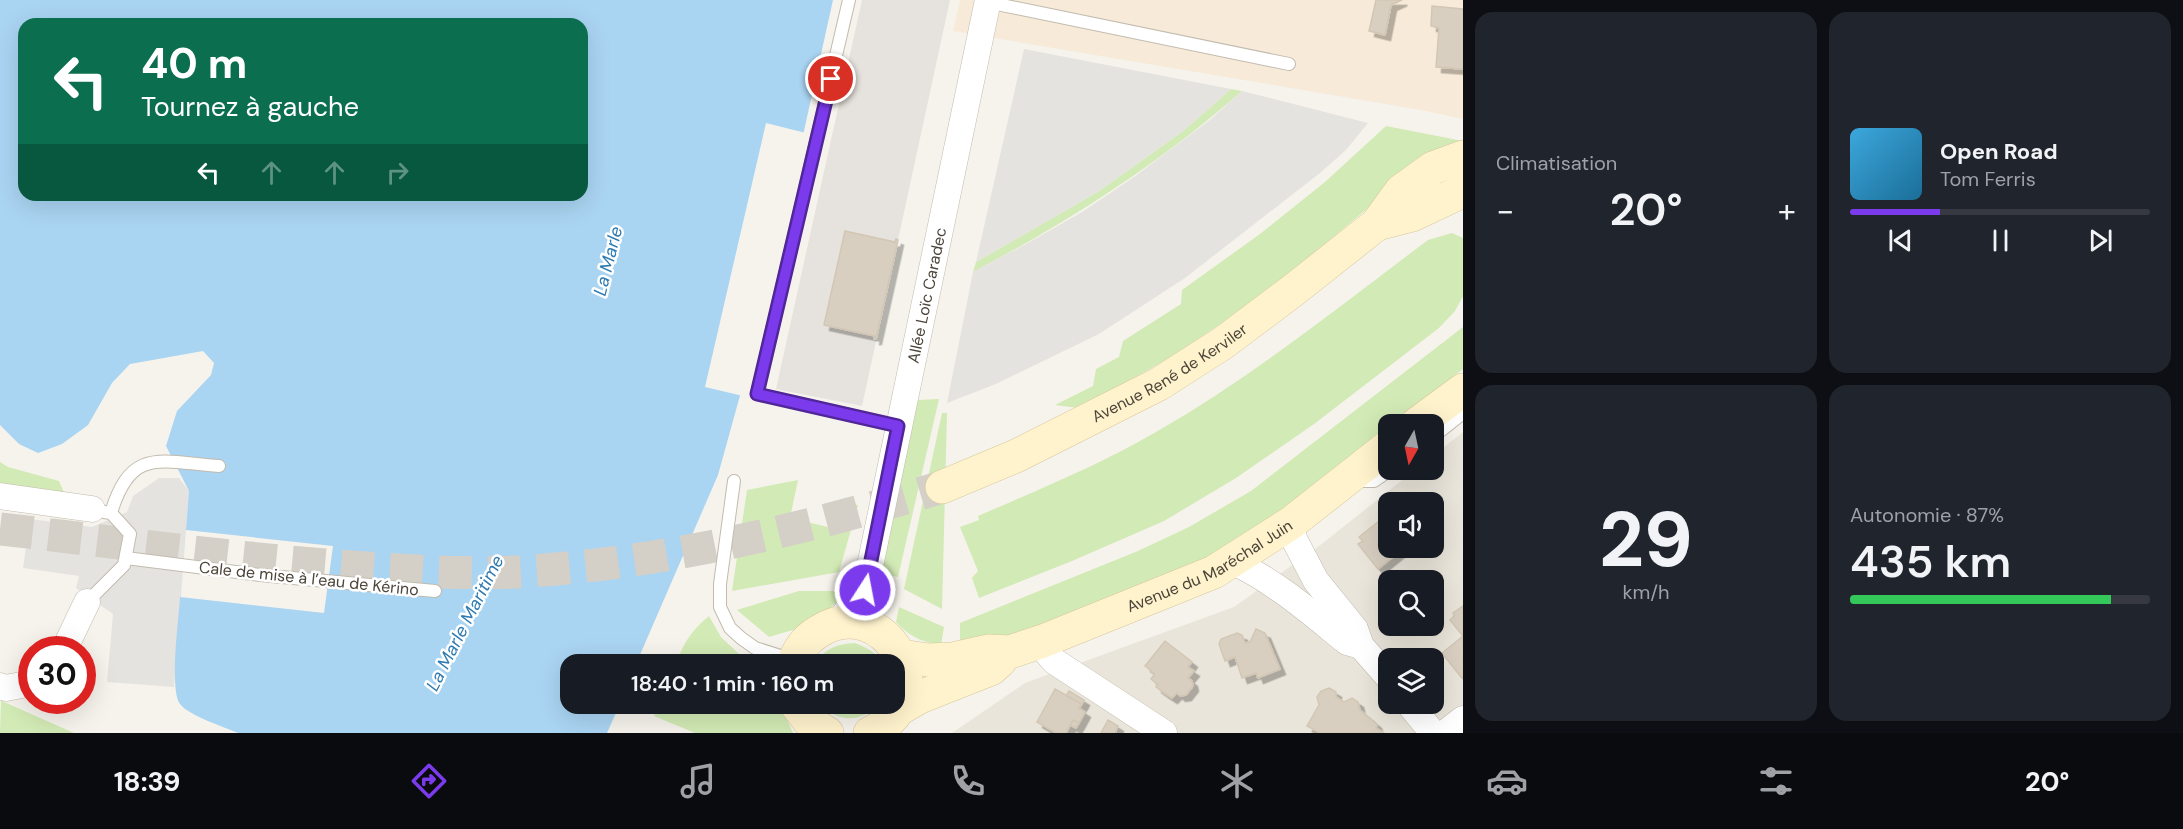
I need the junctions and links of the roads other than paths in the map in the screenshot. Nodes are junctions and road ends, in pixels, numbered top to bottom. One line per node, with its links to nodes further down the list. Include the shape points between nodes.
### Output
1 (849, 0): 10 (lane, via 757,394)
2 (987, 1): 3 (lane); 10 (street, Allée Loïc Caradec)
3 (1289, 64)
4 (1463, 157): 6 (main road, Avenue René de Kerviler, via 1433,168 1401,190)
5 (1463, 191): 6 (main road, Avenue René de Kerviler, via 1412,215)
6 (1377, 224): 17 (main road, Avenue René de Kerviler, via 1223,343 1159,384 1016,456)
7 (1463, 390): 9 (main road)
8 (1463, 413): 11 (lane)
9 (1431, 414)
10 (898, 426): 23 (street, Allée Loïc Caradec)
11 (1444, 427)
12 (1378, 454): 16 (main road, Avenue du Maréchal Juin)
13 (219, 466): 19 (lane, via 144,463)
14 (1378, 479): 16 (lane)
15 (734, 481): 32 (lane, via 720,607 730,628 741,638)
16 (1342, 481): 20 (main road, Avenue du Maréchal Juin)
17 (942, 487)
18 (0, 496): 19 (street)
19 (101, 511): 21 (lane, via 130,534)
20 (1291, 523): 22 (main road, Avenue du Maréchal Juin); 30 (street, via 1294,539 1311,571 1355,628)
21 (126, 558): 24 (lane, Cale de mise à l’eau de Kérino); 25 (lane, via 124,565)
22 (1233, 562): 28 (main road, Avenue du Maréchal Juin); 30 (street, via 1273,585 1347,642)
23 (865, 590): 26 (street, Allée Loïc Caradec); 29 (street, via 874,616)
24 (435, 591)
25 (87, 602): 27 (street)
26 (838, 623): 29 (main road, Avenue du Maréchal Juin, via 860,624); 33 (main road, via 811,636)
27 (71, 636)
28 (1043, 641): 31 (main road, Avenue du Maréchal Juin); 40 (street, via 1054,662)
29 (891, 644): 31 (main road, Avenue du Maréchal Juin, via 928,660 988,651); 39 (main road, via 906,681 905,693)
30 (1361, 646): 34 (street)
31 (1010, 652): 39 (main road, Avenue du Maréchal Juin, via 991,669 920,697)
32 (772, 654)
33 (798, 654)
34 (1378, 665)
35 (0, 686): 36 (street)
36 (18, 686)
37 (1417, 714): 41 (street)
38 (1463, 719): 42 (street)
39 (887, 725)
40 (1164, 733)
41 (1432, 733)
42 (1445, 733)

